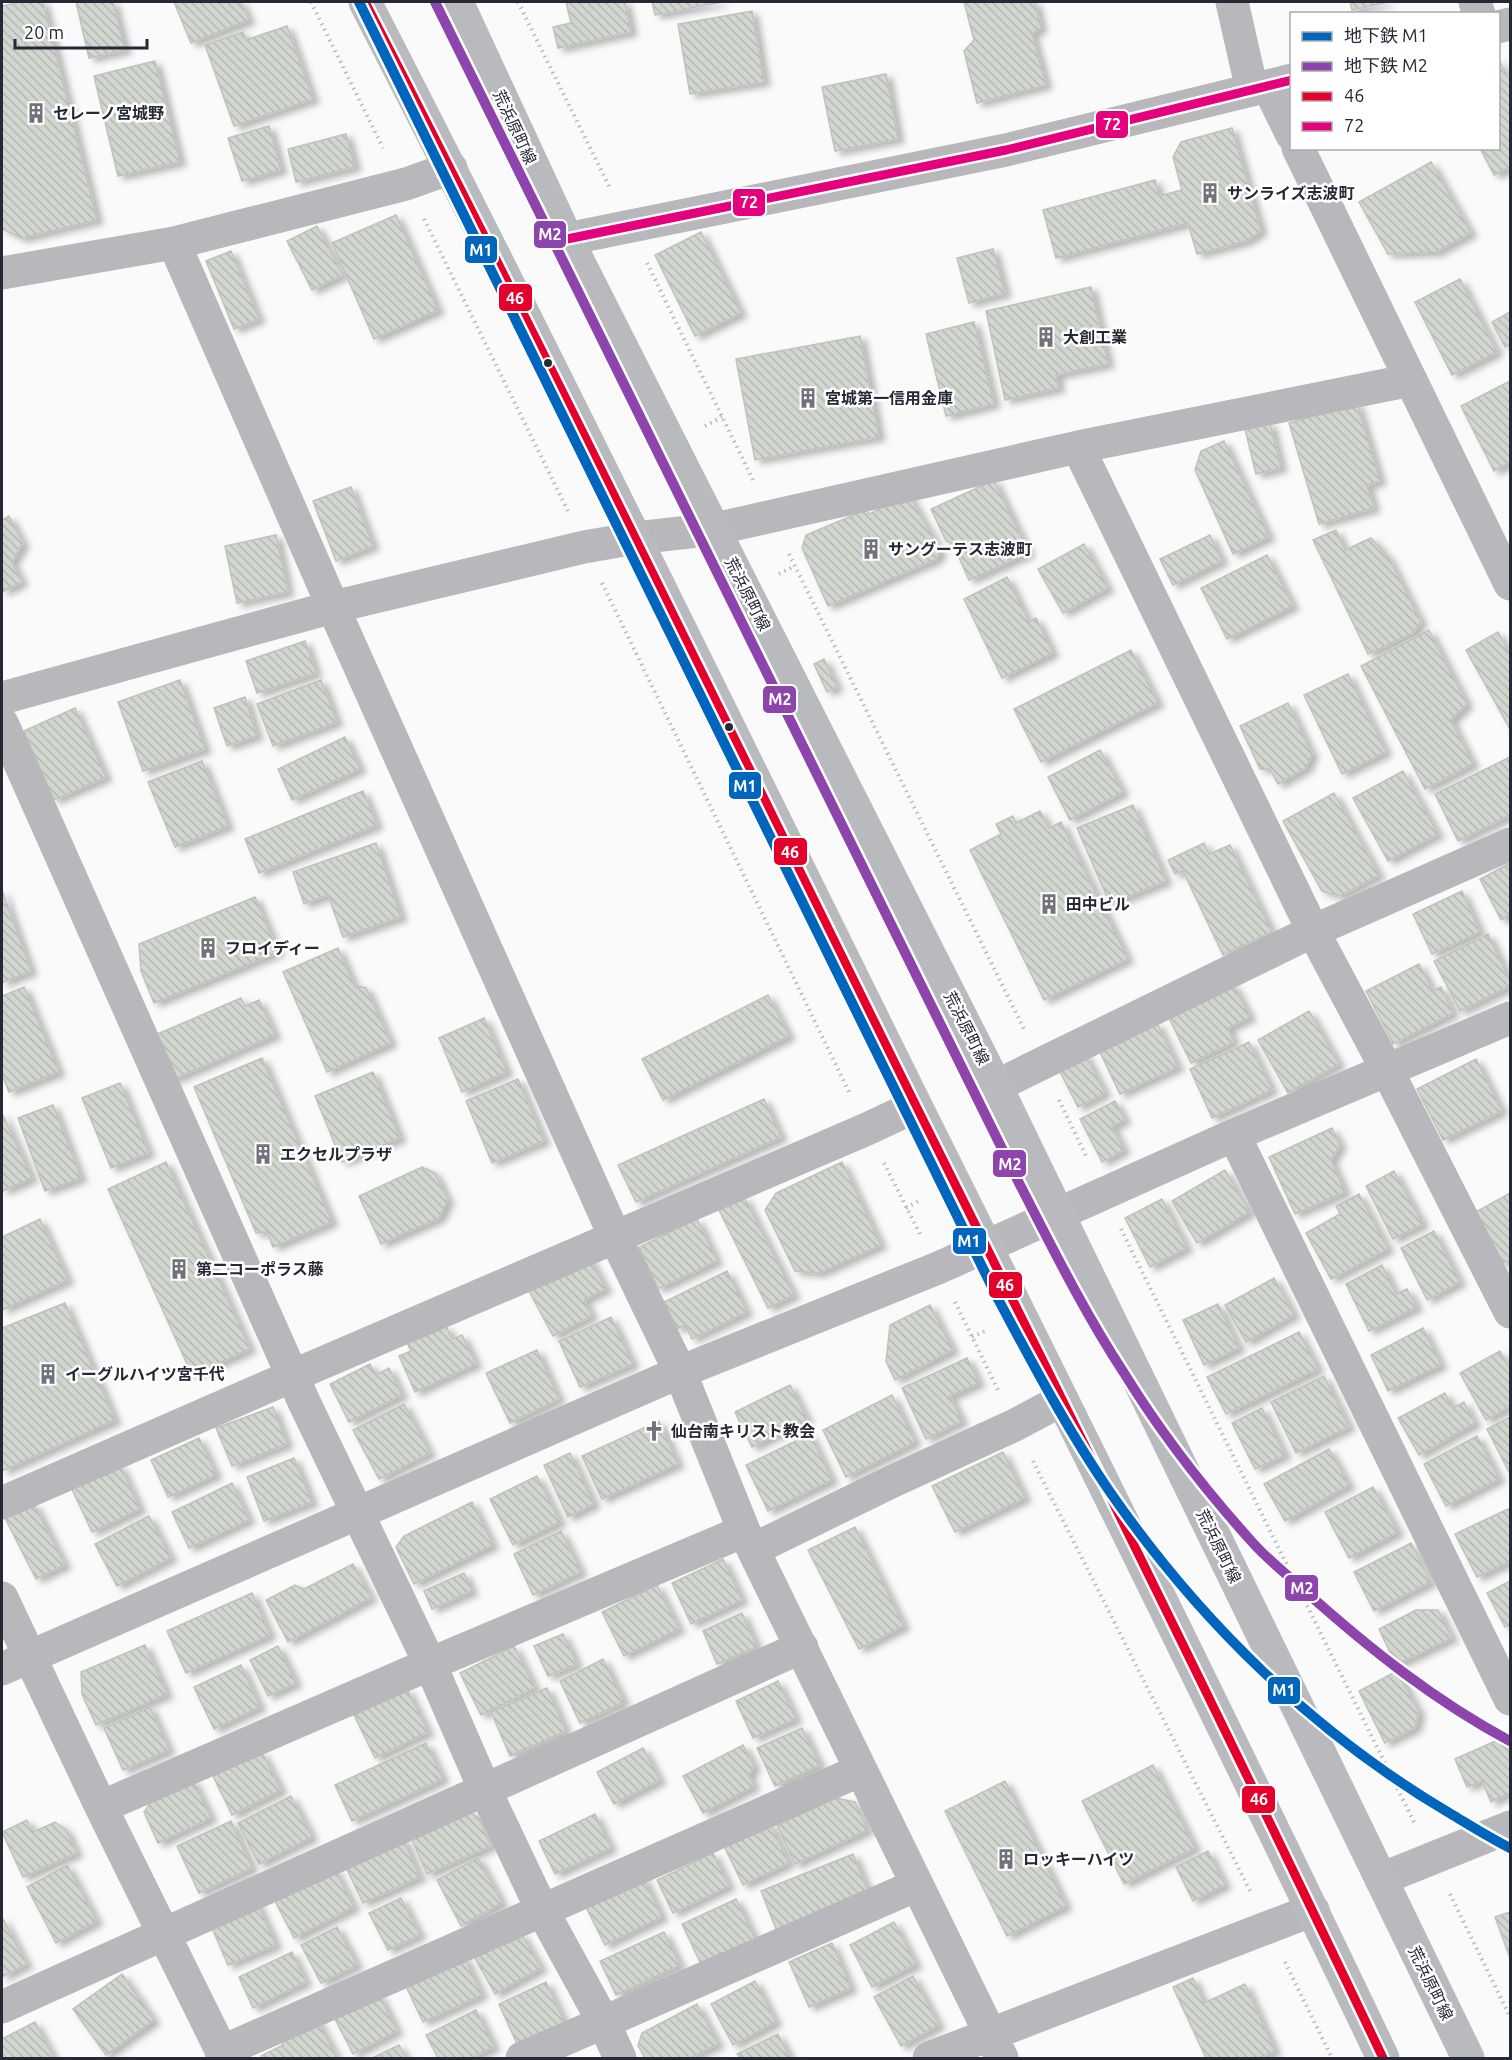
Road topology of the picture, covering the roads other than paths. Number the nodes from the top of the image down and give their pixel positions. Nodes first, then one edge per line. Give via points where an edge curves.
1 (365, 2) edge
2 (457, 2) edge
3 (1232, 2) edge
4 (1270, 86) edge
5 (1290, 131) edge
6 (1299, 150) edge
7 (451, 168) junction
8 (567, 239) junction
9 (174, 243) junction
10 (2, 273) edge
11 (1411, 380) junction
12 (1078, 447) junction
13 (715, 529) junction
14 (636, 537) junction
15 (1510, 584) edge
16 (333, 607) junction
17 (2, 698) edge
18 (2, 723) edge
19 (1510, 844) edge
20 (1313, 931) junction
21 (1510, 1018) edge
22 (1387, 1070) junction
23 (996, 1086) junction
24 (916, 1106) junction
25 (1234, 1135) junction
26 (1058, 1214) junction
27 (615, 1237) junction
28 (987, 1247) junction
29 (1510, 1312) edge
30 (680, 1372) junction
31 (292, 1376) junction
32 (1062, 1400) junction
33 (2, 1503) edge
34 (357, 1513) junction
35 (749, 1540) junction
36 (2, 1598) edge
37 (802, 1647) junction
38 (16, 1663) edge
39 (430, 1664) junction
40 (1510, 1699) edge
41 (861, 1770) junction
42 (485, 1790) junction
43 (101, 1807) junction
44 (1510, 1827) edge
45 (1380, 1880) junction
46 (917, 1885) junction
47 (542, 1910) junction
48 (1313, 1910) junction
49 (163, 1935) junction
50 (2, 2007) edge
51 (604, 2023) junction
52 (996, 2046) edge
53 (223, 2055) edge
54 (522, 2058) edge
55 (620, 2058) edge
56 (929, 2058) edge
57 (1383, 2058) edge
58 (1468, 2058) edge

1 - 7 main road
2 - 8 main road, 荒浜原町線
3 - 4 street
4 - 5 street
4 - 8 street via 1006,150
6 - 11 street
7 - 9 street via 406,184
7 - 14 main road
8 - 13 main road, 荒浜原町線
9 - 10 street
9 - 16 street
11 - 12 street
11 - 15 street
12 - 13 street
12 - 20 street
13 - 14 street
13 - 23 main road, 荒浜原町線
14 - 16 street
14 - 24 main road
16 - 17 street
16 - 27 street
18 - 31 street
19 - 20 street
20 - 22 street
20 - 23 street
21 - 22 street
22 - 25 street
22 - 29 street
23 - 26 main road, 荒浜原町線
24 - 27 street
24 - 28 main road
25 - 26 street
25 - 40 street
26 - 28 street
26 - 45 main road, 荒浜原町線
27 - 30 street
27 - 31 street
28 - 30 street
28 - 32 main road
30 - 34 street
30 - 35 street
31 - 33 street
31 - 34 street
32 - 35 street via 891,1482
32 - 48 main road
34 - 38 street
34 - 39 street
35 - 37 street
35 - 39 street
36 - 38 street
37 - 41 street
37 - 42 street
38 - 43 street
39 - 42 street
39 - 43 street
41 - 46 street
41 - 47 street
42 - 47 street
42 - 49 street
43 - 49 street
44 - 45 street
45 - 58 main road, 荒浜原町線
46 - 51 street
46 - 52 street
47 - 51 street
47 - 53 street
48 - 52 street
48 - 57 main road
49 - 50 street
49 - 53 street
51 - 54 street
51 - 55 street
52 - 56 street

